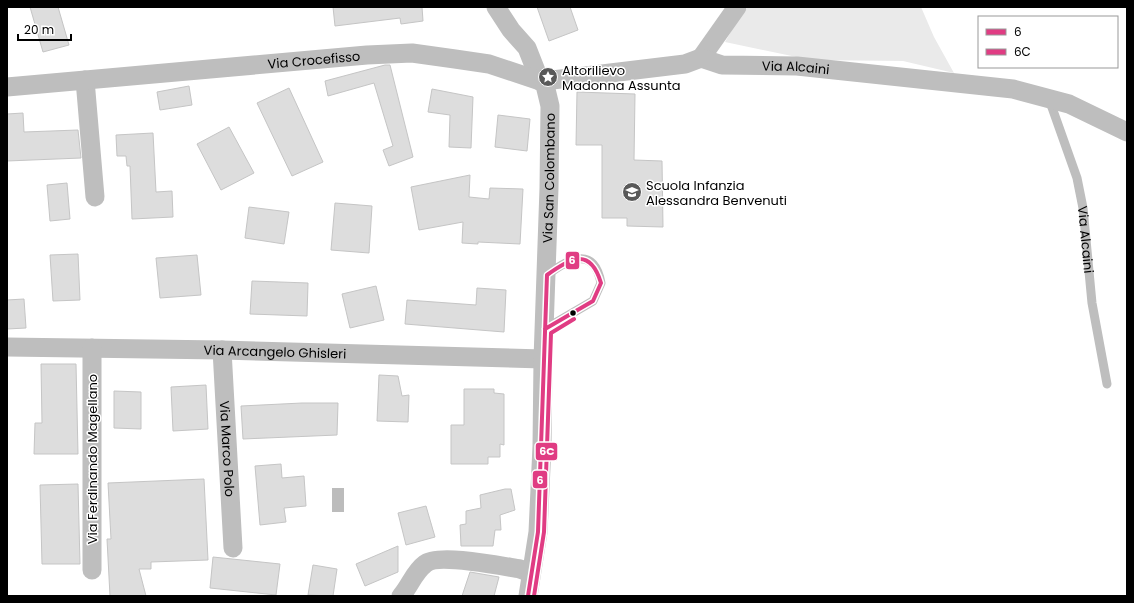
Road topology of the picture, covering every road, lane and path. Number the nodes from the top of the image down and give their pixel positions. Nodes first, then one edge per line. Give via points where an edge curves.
1 (496, 7) edge
2 (737, 7) edge
3 (701, 58) junction
4 (85, 80) junction
5 (542, 81) junction
6 (7, 87) edge
7 (1049, 99) junction
8 (1127, 132) edge
9 (95, 197) dead end
10 (547, 275) junction
11 (545, 329) junction
12 (7, 347) edge
13 (92, 348) junction
14 (222, 350) junction
15 (543, 359) junction
16 (1107, 384) dead end
17 (233, 548) dead end
18 (92, 570) dead end
19 (531, 573) junction
20 (401, 596) edge
21 (528, 596) edge

1 - 5 street via 527,48
2 - 3 street
3 - 5 street via 685,64
3 - 7 street, Via Alcaini via 722,65 797,66 954,81 1013,89
4 - 5 street, Via Crocefisso via 412,53 489,64
4 - 6 street, Via Crocefisso
4 - 9 street
5 - 10 street, Via San Colombano via 550,106
7 - 8 street, Via Alcaini via 1069,104
7 - 16 lane, Via Alcaini via 1077,178 1083,208 1092,303
10 - 11 street, Via San Colombano
10 - 11 lane via 562,263 582,258 596,266 601,283 592,301
11 - 15 street, Via San Colombano
12 - 13 street, Via Arcangelo Ghisleri
13 - 14 street, Via Arcangelo Ghisleri
13 - 18 street, Via Ferdinando Magellano
14 - 15 street, Via Arcangelo Ghisleri
14 - 17 street, Via Marco Polo
15 - 19 street, Via San Colombano via 542,446 538,516
19 - 20 street via 520,568 440,559 426,562
19 - 21 street, Via San Colombano

